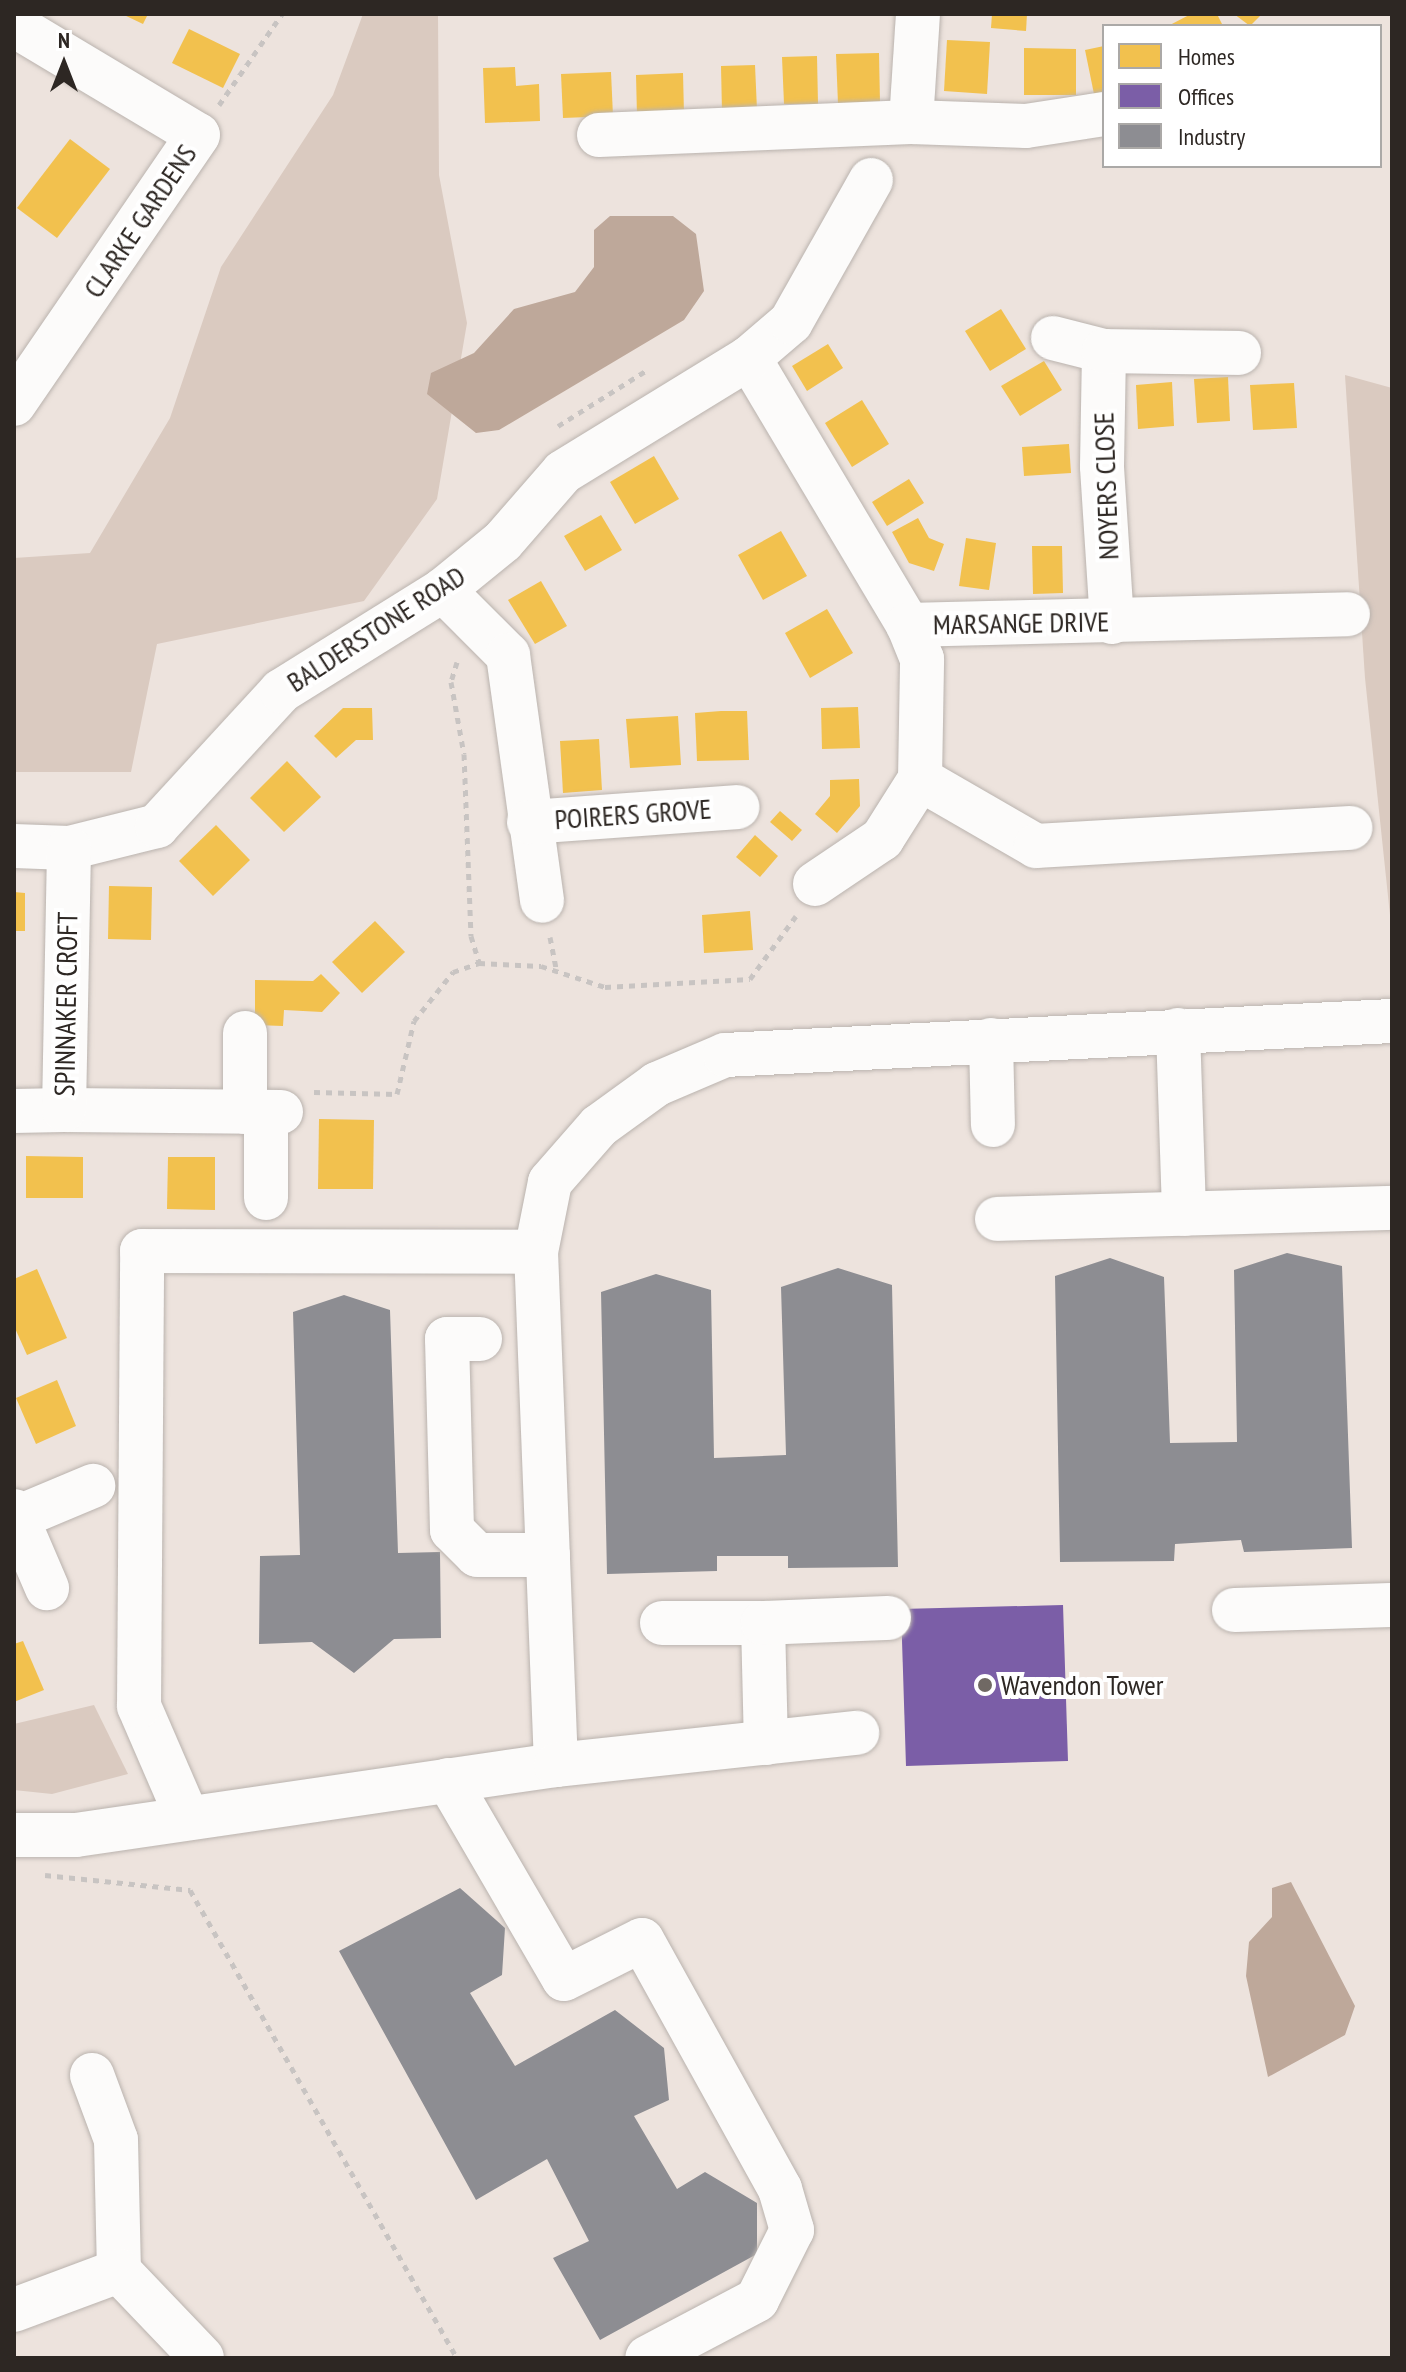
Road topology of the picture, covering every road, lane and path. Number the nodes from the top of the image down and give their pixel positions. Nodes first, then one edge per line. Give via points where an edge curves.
1 (282, 14) edge
2 (918, 14) edge
3 (14, 25) edge
4 (1102, 114) edge
5 (911, 122) junction
6 (198, 135) junction
7 (599, 135) dead end
8 (871, 180) dead end
9 (1053, 338) dead end
10 (1104, 351) junction
11 (1239, 353) dead end
12 (749, 358) junction
13 (14, 404) edge
14 (443, 590) junction
15 (1348, 614) dead end
16 (1112, 622) junction
17 (908, 625) junction
18 (482, 629) junction
19 (920, 779) junction
20 (737, 807) dead end
21 (529, 822) junction
22 (1350, 828) dead end
23 (14, 846) edge
24 (69, 848) junction
25 (815, 884) joint
26 (542, 901) dead end
27 (479, 963) junction
28 (1392, 1021) edge
29 (1178, 1030) junction
30 (245, 1033) dead end
31 (991, 1040) junction
32 (275, 1107) junction
33 (64, 1110) junction
34 (14, 1111) edge
35 (993, 1125) dead end
36 (266, 1198) dead end
37 (1392, 1208) edge
38 (1184, 1214) junction
39 (997, 1219) dead end
40 (536, 1252) junction
41 (480, 1339) dead end
42 (93, 1486) dead end
43 (15, 1516) edge
44 (548, 1555) junction
45 (47, 1588) dead end
46 (1392, 1605) edge
47 (1234, 1610) dead end
48 (889, 1618) dead end
49 (662, 1623) dead end
50 (763, 1623) junction
51 (857, 1733) dead end
52 (766, 1743) junction
53 (556, 1765) junction
54 (448, 1780) junction
55 (187, 1817) junction
56 (23, 1850) edge
57 (92, 2075) dead end
58 (119, 2271) junction
59 (14, 2310) edge
60 (202, 2358) edge
61 (457, 2358) edge
62 (647, 2358) edge

1 - 6 path
2 - 5 street
3 - 6 street, CLARKE GARDENS
4 - 5 street via 1026,126
5 - 7 street
6 - 13 street, CLARKE GARDENS
8 - 12 street, BALDERSTONE ROAD via 791,322
9 - 10 street
10 - 11 street
10 - 16 street, NOYERS CLOSE via 1102,466
12 - 14 street, BALDERSTONE ROAD via 563,472 503,541
12 - 17 street, MARSANGE DRIVE
14 - 18 street, POIRERS GROVE
14 - 24 street, BALDERSTONE ROAD via 281,691 157,826
15 - 16 street, MARSANGE DRIVE
16 - 17 street, MARSANGE DRIVE
17 - 19 street via 922,659
18 - 21 street, POIRERS GROVE via 508,655
18 - 27 path via 451,682 464,754 471,936
19 - 22 street via 1036,846
19 - 25 street via 882,839
20 - 21 street, POIRERS GROVE
21 - 26 street, POIRERS GROVE
23 - 24 street, BALDERSTONE ROAD
24 - 33 street, SPINNAKER CROFT
25 - 27 path via 750,979 605,987 541,966
27 - 32 path via 453,972 414,1021 397,1094
28 - 29 street
29 - 31 street
29 - 38 street
30 - 32 street
31 - 35 street
31 - 40 street via 725,1055 657,1084 599,1126 550,1182
32 - 33 street
32 - 36 street
33 - 34 street, SPINNAKER CROFT
37 - 38 street
38 - 39 street
40 - 44 street
40 - 55 street via 142,1251 139,1706
41 - 44 street via 447,1339 452,1530 477,1555
42 - 43 street
43 - 45 street
44 - 53 street
46 - 47 street
48 - 50 street
49 - 50 street
50 - 52 street
51 - 52 street
52 - 53 street
53 - 54 street
54 - 55 street
54 - 62 street via 564,1979 642,1940 780,2189 792,2230 757,2300
55 - 56 street via 76,1835
56 - 61 path via 52,1881 190,1890
57 - 58 street via 116,2140
58 - 59 street
58 - 60 street

